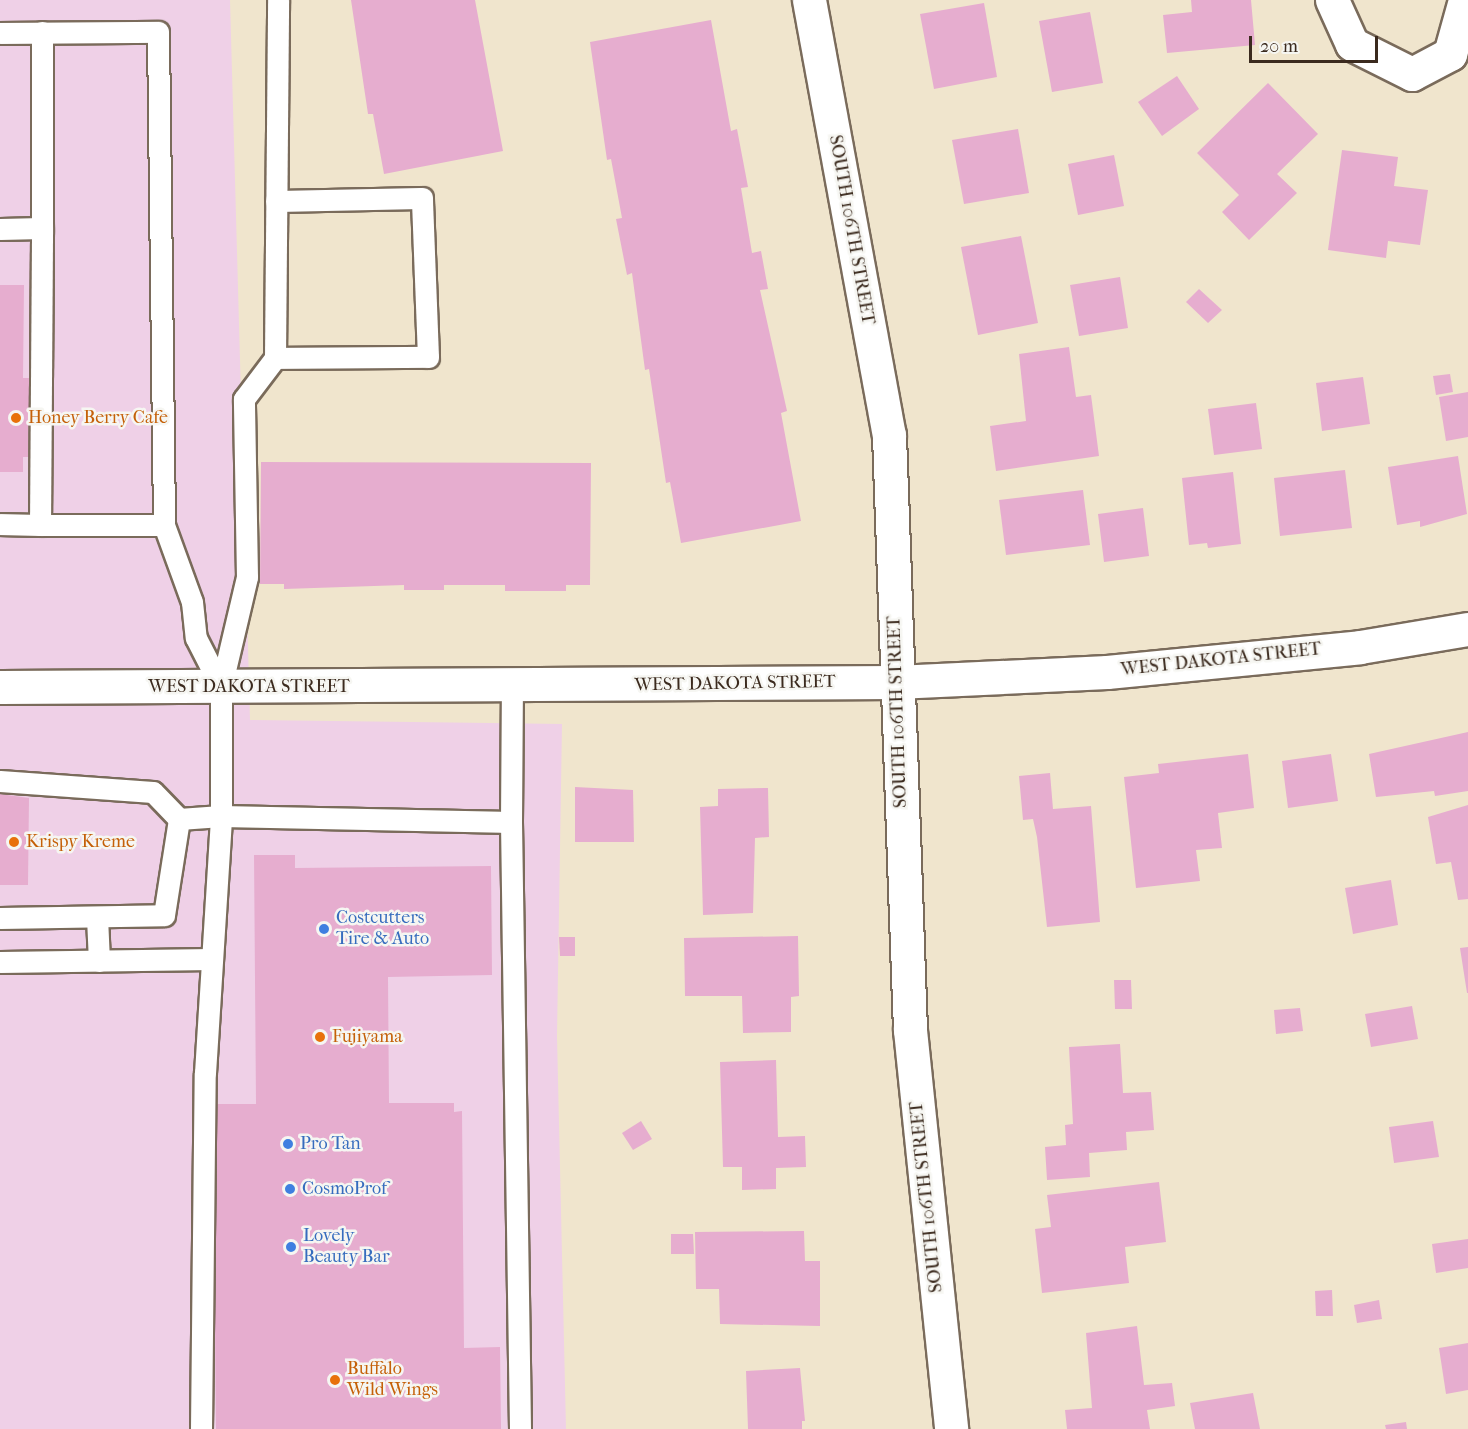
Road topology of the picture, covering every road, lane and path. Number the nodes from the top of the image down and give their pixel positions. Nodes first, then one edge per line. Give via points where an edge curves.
1 (278, 0) edge
2 (809, 0) edge
3 (1332, 0) edge
4 (1465, 0) edge
5 (42, 32) junction
6 (0, 33) edge
7 (276, 201) junction
8 (42, 228) junction
9 (0, 229) edge
10 (275, 358) junction
11 (0, 524) edge
12 (40, 525) junction
13 (164, 525) junction
14 (1468, 629) edge
15 (896, 682) junction
16 (0, 687) edge
17 (221, 687) junction
18 (512, 687) junction
19 (0, 781) edge
20 (221, 816) junction
21 (178, 819) junction
22 (511, 822) junction
23 (98, 917) junction
24 (0, 918) edge
25 (212, 959) junction
26 (99, 961) junction
27 (0, 962) edge
28 (201, 1429) edge
29 (520, 1429) edge
30 (951, 1429) edge

1 - 7 lane
2 - 15 street, SOUTH 106TH STREET via 889,435
3 - 4 street via 1352,44 1412,74 1450,54
5 - 6 lane
5 - 8 lane
5 - 13 lane via 158,32
7 - 10 lane
7 - 10 lane via 422,198 428,357
8 - 9 lane
8 - 12 lane
10 - 17 lane via 244,399 247,577
11 - 12 lane
12 - 13 lane
13 - 17 lane via 192,602 196,638
14 - 15 street, WEST DAKOTA STREET via 1360,647 1119,670
15 - 18 street, WEST DAKOTA STREET
15 - 30 street, SOUTH 106TH STREET via 910,1030
16 - 17 street, WEST DAKOTA STREET
17 - 18 street, WEST DAKOTA STREET
17 - 20 lane
18 - 22 lane
19 - 21 lane via 153,792
20 - 21 lane
20 - 22 lane
20 - 25 lane
21 - 23 lane via 164,915
22 - 29 lane
23 - 24 lane
23 - 26 lane
25 - 26 lane
25 - 28 lane via 205,1064
26 - 27 lane

